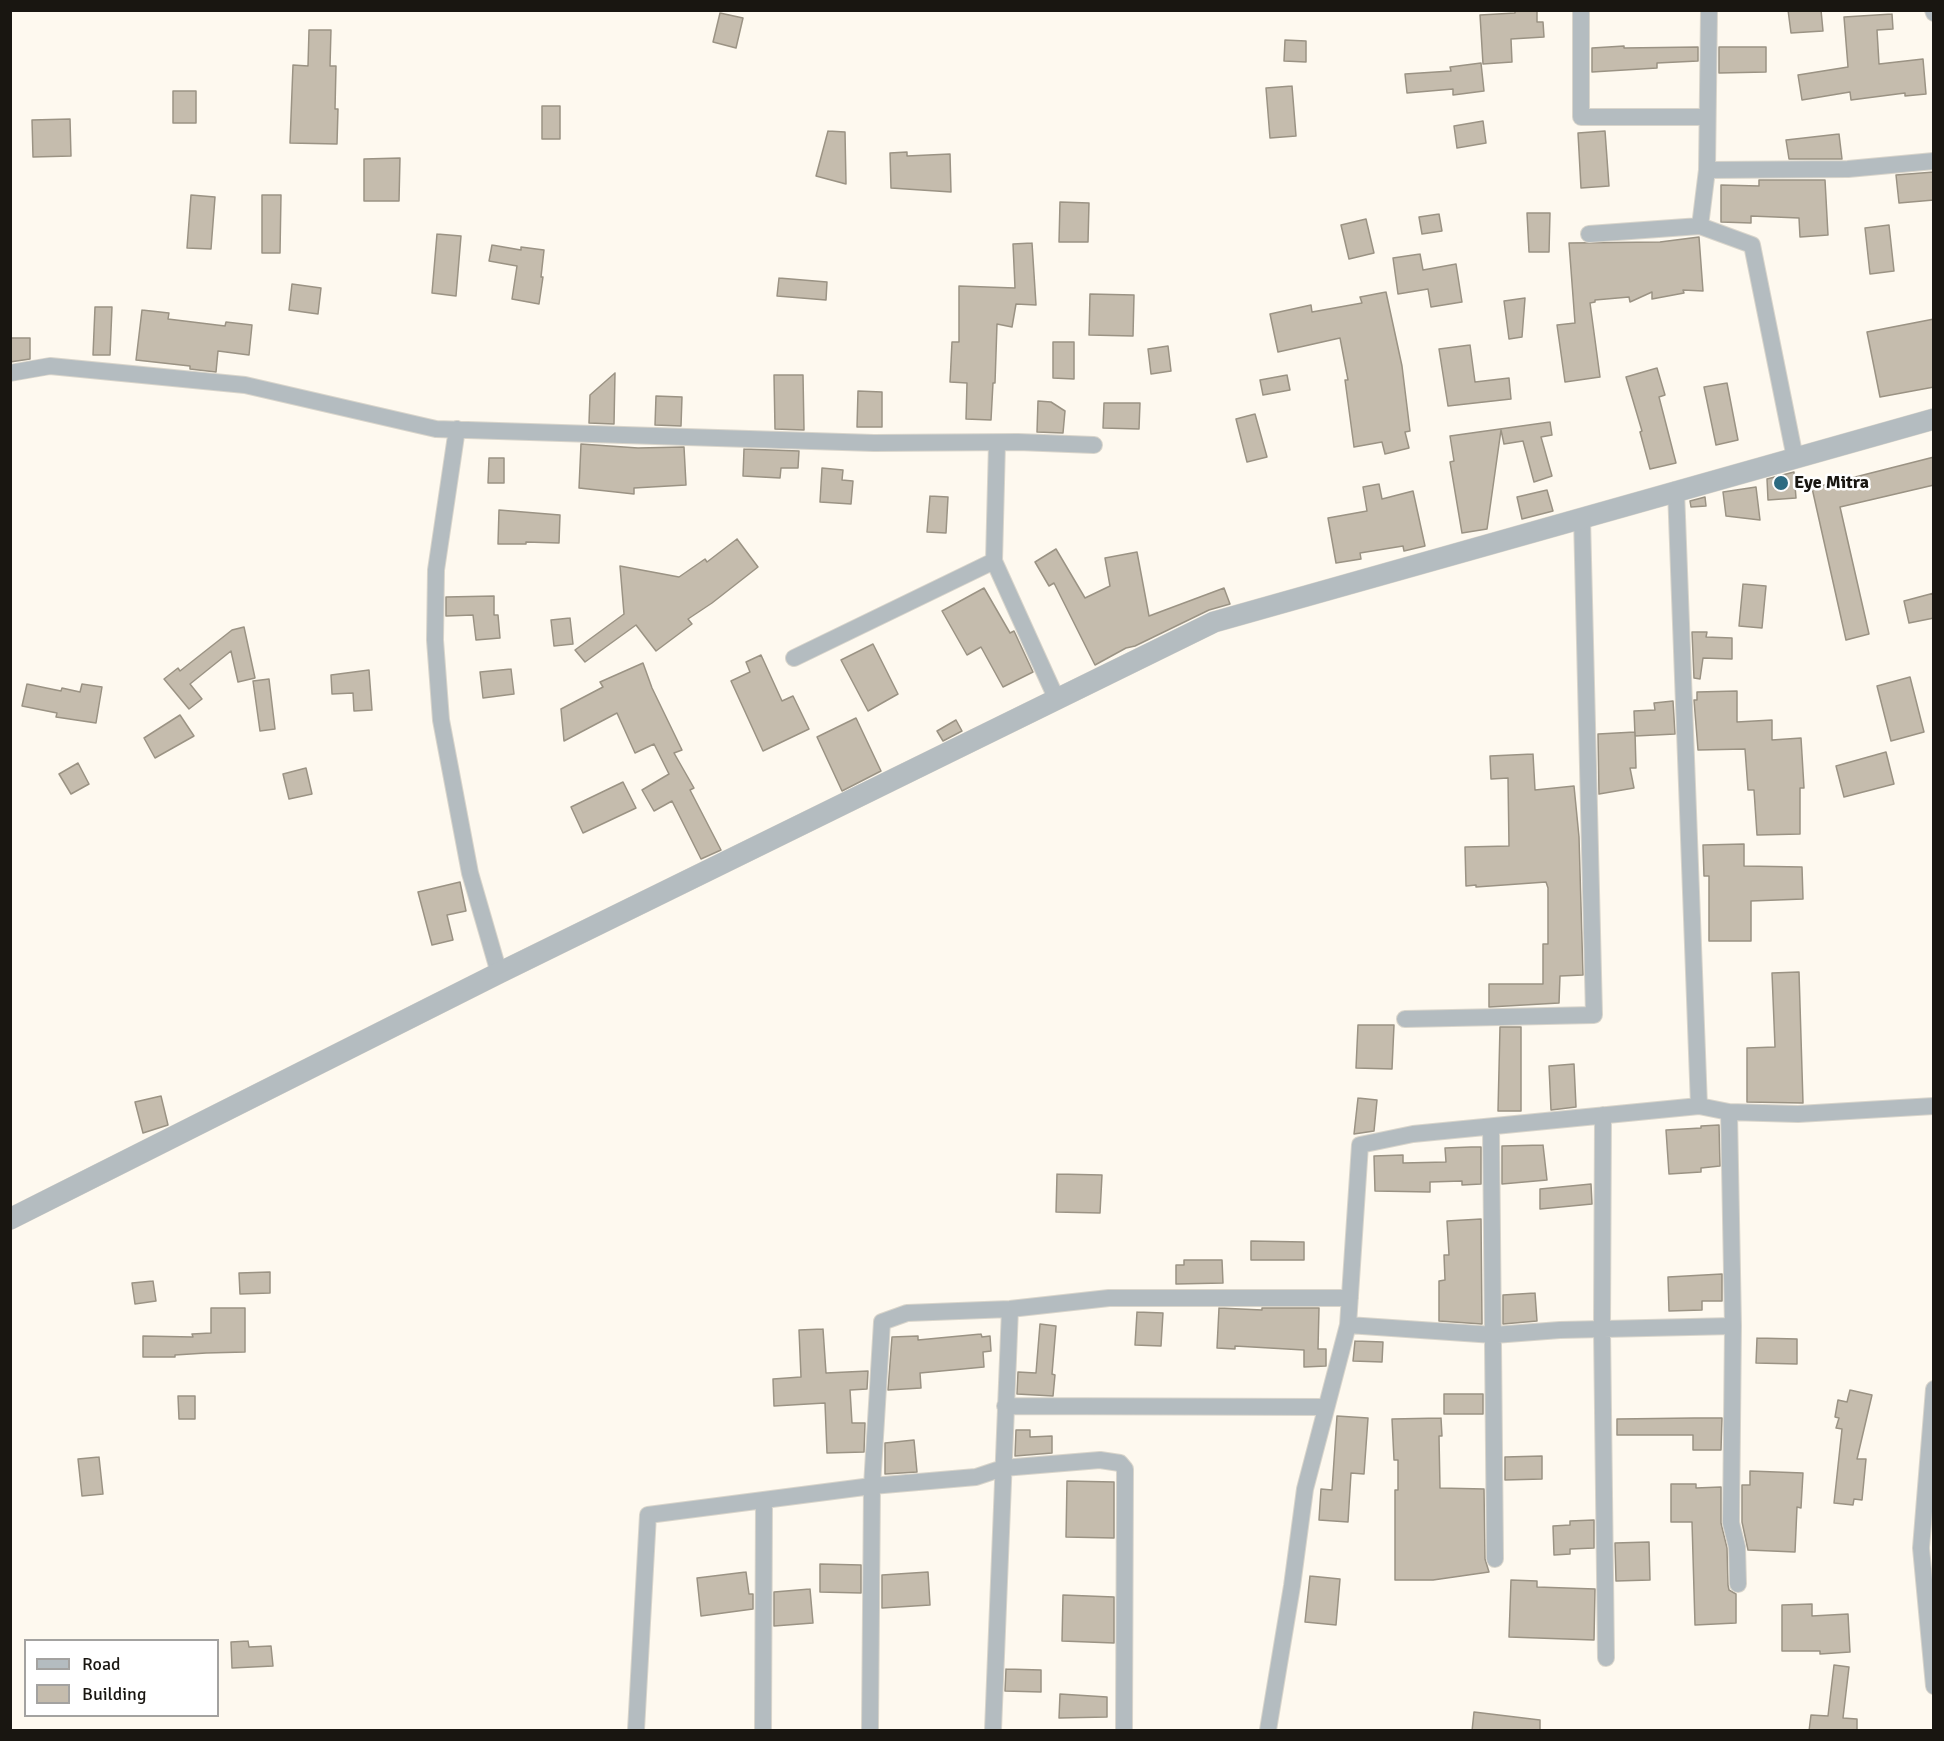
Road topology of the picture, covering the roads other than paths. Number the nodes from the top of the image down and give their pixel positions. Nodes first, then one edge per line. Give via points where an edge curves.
1 (1581, 10) edge
2 (1709, 10) edge
3 (1707, 117) junction
4 (1934, 161) edge
5 (1707, 170) junction
6 (1700, 226) junction
7 (1589, 234) dead end
8 (10, 373) edge
9 (1934, 419) edge
10 (457, 429) junction
11 (997, 442) junction
12 (1094, 445) dead end
13 (1795, 458) junction
14 (1676, 490) junction
15 (1582, 518) junction
16 (994, 561) junction
17 (794, 658) dead end
18 (1057, 700) junction
19 (499, 973) junction
20 (1406, 1019) dead end
21 (1699, 1106) junction
22 (1934, 1106) edge
23 (1729, 1112) junction
24 (1603, 1115) junction
25 (1491, 1126) junction
26 (10, 1219) edge
27 (1350, 1298) junction
28 (1010, 1309) junction
29 (1348, 1325) junction
30 (1733, 1326) junction
31 (1602, 1329) junction
32 (1494, 1335) junction
33 (1934, 1389) edge
34 (1005, 1406) junction
35 (1326, 1407) junction
36 (1003, 1468) junction
37 (872, 1486) junction
38 (764, 1502) junction
39 (1495, 1559) dead end
40 (1737, 1584) dead end
41 (1606, 1658) dead end
42 (1934, 1686) edge
43 (636, 1731) edge
44 (763, 1731) edge
45 (870, 1731) edge
46 (993, 1731) edge
47 (1124, 1731) edge
48 (1268, 1731) edge

1 - 3 street via 1581,117
2 - 3 street
3 - 5 street
4 - 5 street via 1848,169
5 - 6 street
6 - 7 street
6 - 13 street via 1752,245
8 - 10 street via 50,366 244,386 436,429
9 - 13 street
10 - 11 street via 874,443
10 - 19 street via 436,570 435,640 441,720 470,873
11 - 12 street
11 - 16 street
13 - 14 street
14 - 15 street
14 - 21 street
15 - 18 street via 1214,622
15 - 20 street via 1594,1015
16 - 17 street
16 - 18 street
18 - 19 street
19 - 26 street
21 - 23 street
21 - 24 street
22 - 23 street via 1798,1114
23 - 30 street
24 - 25 street
24 - 31 street
25 - 27 street via 1413,1134 1360,1145
25 - 32 street
27 - 28 street via 1109,1298
27 - 29 street
28 - 34 street
28 - 37 street via 907,1313 882,1322
29 - 32 street
29 - 35 street
30 - 31 street
30 - 40 street via 1731,1523 1737,1547
31 - 32 street
31 - 41 street
32 - 39 street
33 - 42 street via 1921,1548
34 - 35 street
34 - 36 street
35 - 48 street via 1305,1489
36 - 37 street via 976,1477
36 - 46 street
36 - 47 street via 1100,1460 1120,1463 1125,1469
37 - 38 street
37 - 45 street
38 - 43 street via 648,1515
38 - 44 street

